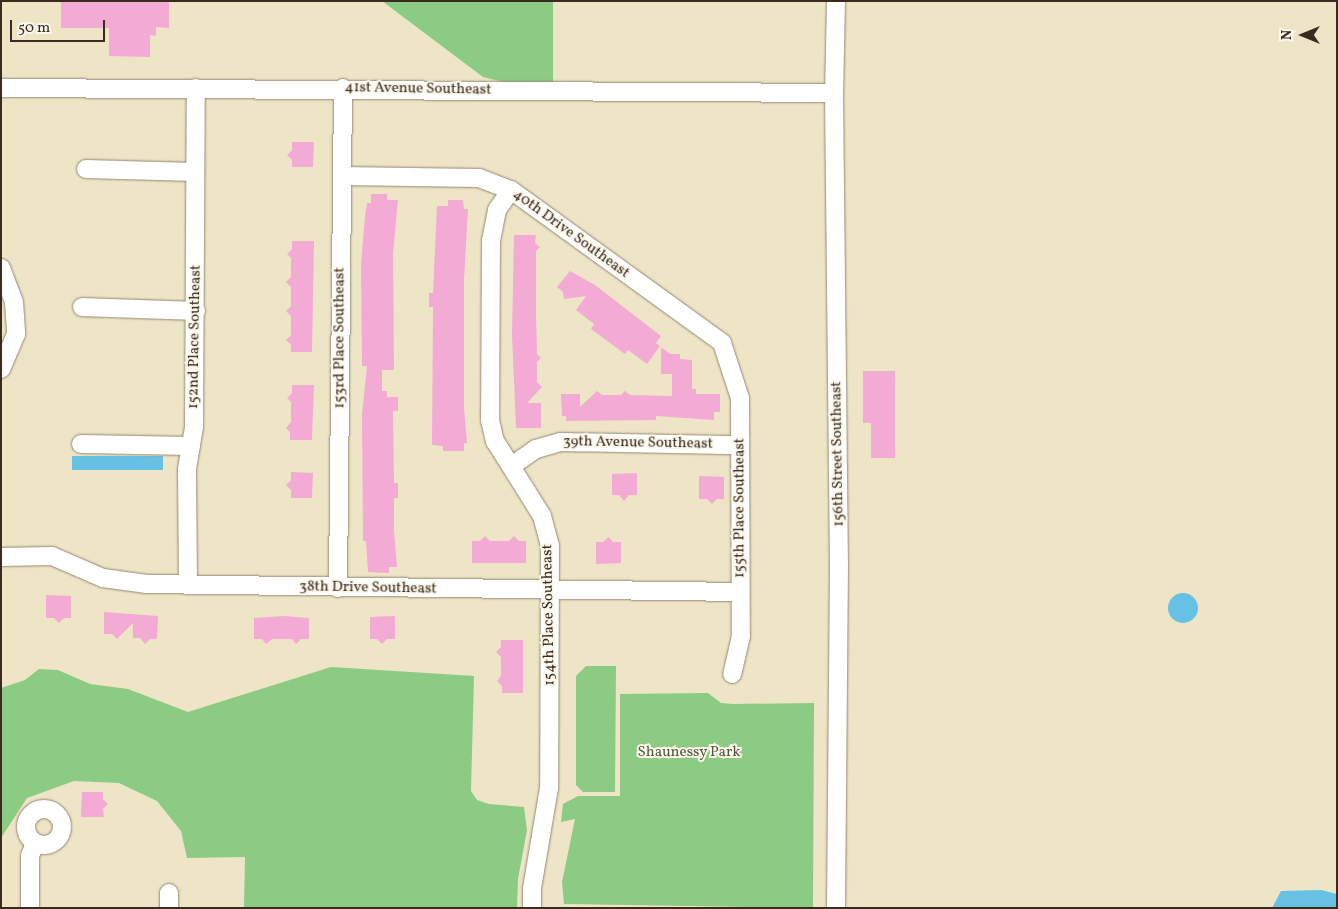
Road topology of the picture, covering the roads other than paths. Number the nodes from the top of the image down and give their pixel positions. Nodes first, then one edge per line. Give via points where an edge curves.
1 (836, 1) edge
2 (1, 88) edge
3 (196, 88) junction
4 (342, 88) junction
5 (834, 93) junction
6 (86, 169) dead end
7 (196, 172) junction
8 (342, 176) junction
9 (511, 190) junction
10 (1, 268) edge
11 (82, 307) dead end
12 (196, 311) junction
13 (722, 343) joint
14 (1, 369) edge
15 (80, 444) dead end
16 (740, 445) junction
17 (192, 446) junction
18 (513, 465) junction
19 (1, 556) edge
20 (188, 585) junction
21 (338, 588) junction
22 (551, 590) junction
23 (740, 592) junction
24 (732, 674) dead end
25 (35, 843) dead end
26 (30, 908) edge
27 (532, 908) edge
28 (836, 908) edge

1 - 5 street, 156th Street Southeast
2 - 3 street, 41st Avenue Southeast
3 - 4 street, 41st Avenue Southeast
3 - 7 street, 152nd Place Southeast
4 - 5 street, 41st Avenue Southeast
4 - 8 street, 153rd Place Southeast
5 - 28 street, 156th Street Southeast via 839,564
6 - 7 street
7 - 12 street, 152nd Place Southeast
8 - 9 street, 40th Drive Southeast via 479,178
8 - 21 street, 153rd Place Southeast
9 - 13 street, 40th Drive Southeast
9 - 18 street, 154th Place Southeast via 498,210 491,240 489,376 490,420 495,440
10 - 14 street via 14,302 16,334
11 - 12 street
12 - 17 street, 152nd Place Southeast
13 - 16 street, 155th Place Southeast via 740,398
15 - 17 street
16 - 18 street, 39th Avenue Southeast via 560,442 536,449
16 - 23 street, 155th Place Southeast
17 - 20 street, 152nd Place Southeast via 187,469
18 - 22 street, 154th Place Southeast via 542,516 550,545
19 - 20 street, 38th Drive Southeast via 52,556 103,578
20 - 21 street, 38th Drive Southeast
21 - 22 street, 38th Drive Southeast
22 - 23 street, 38th Drive Southeast
22 - 27 street, 154th Place Southeast via 549,788 532,889
23 - 24 street, 155th Place Southeast via 741,636
25 - 26 street via 30,856

